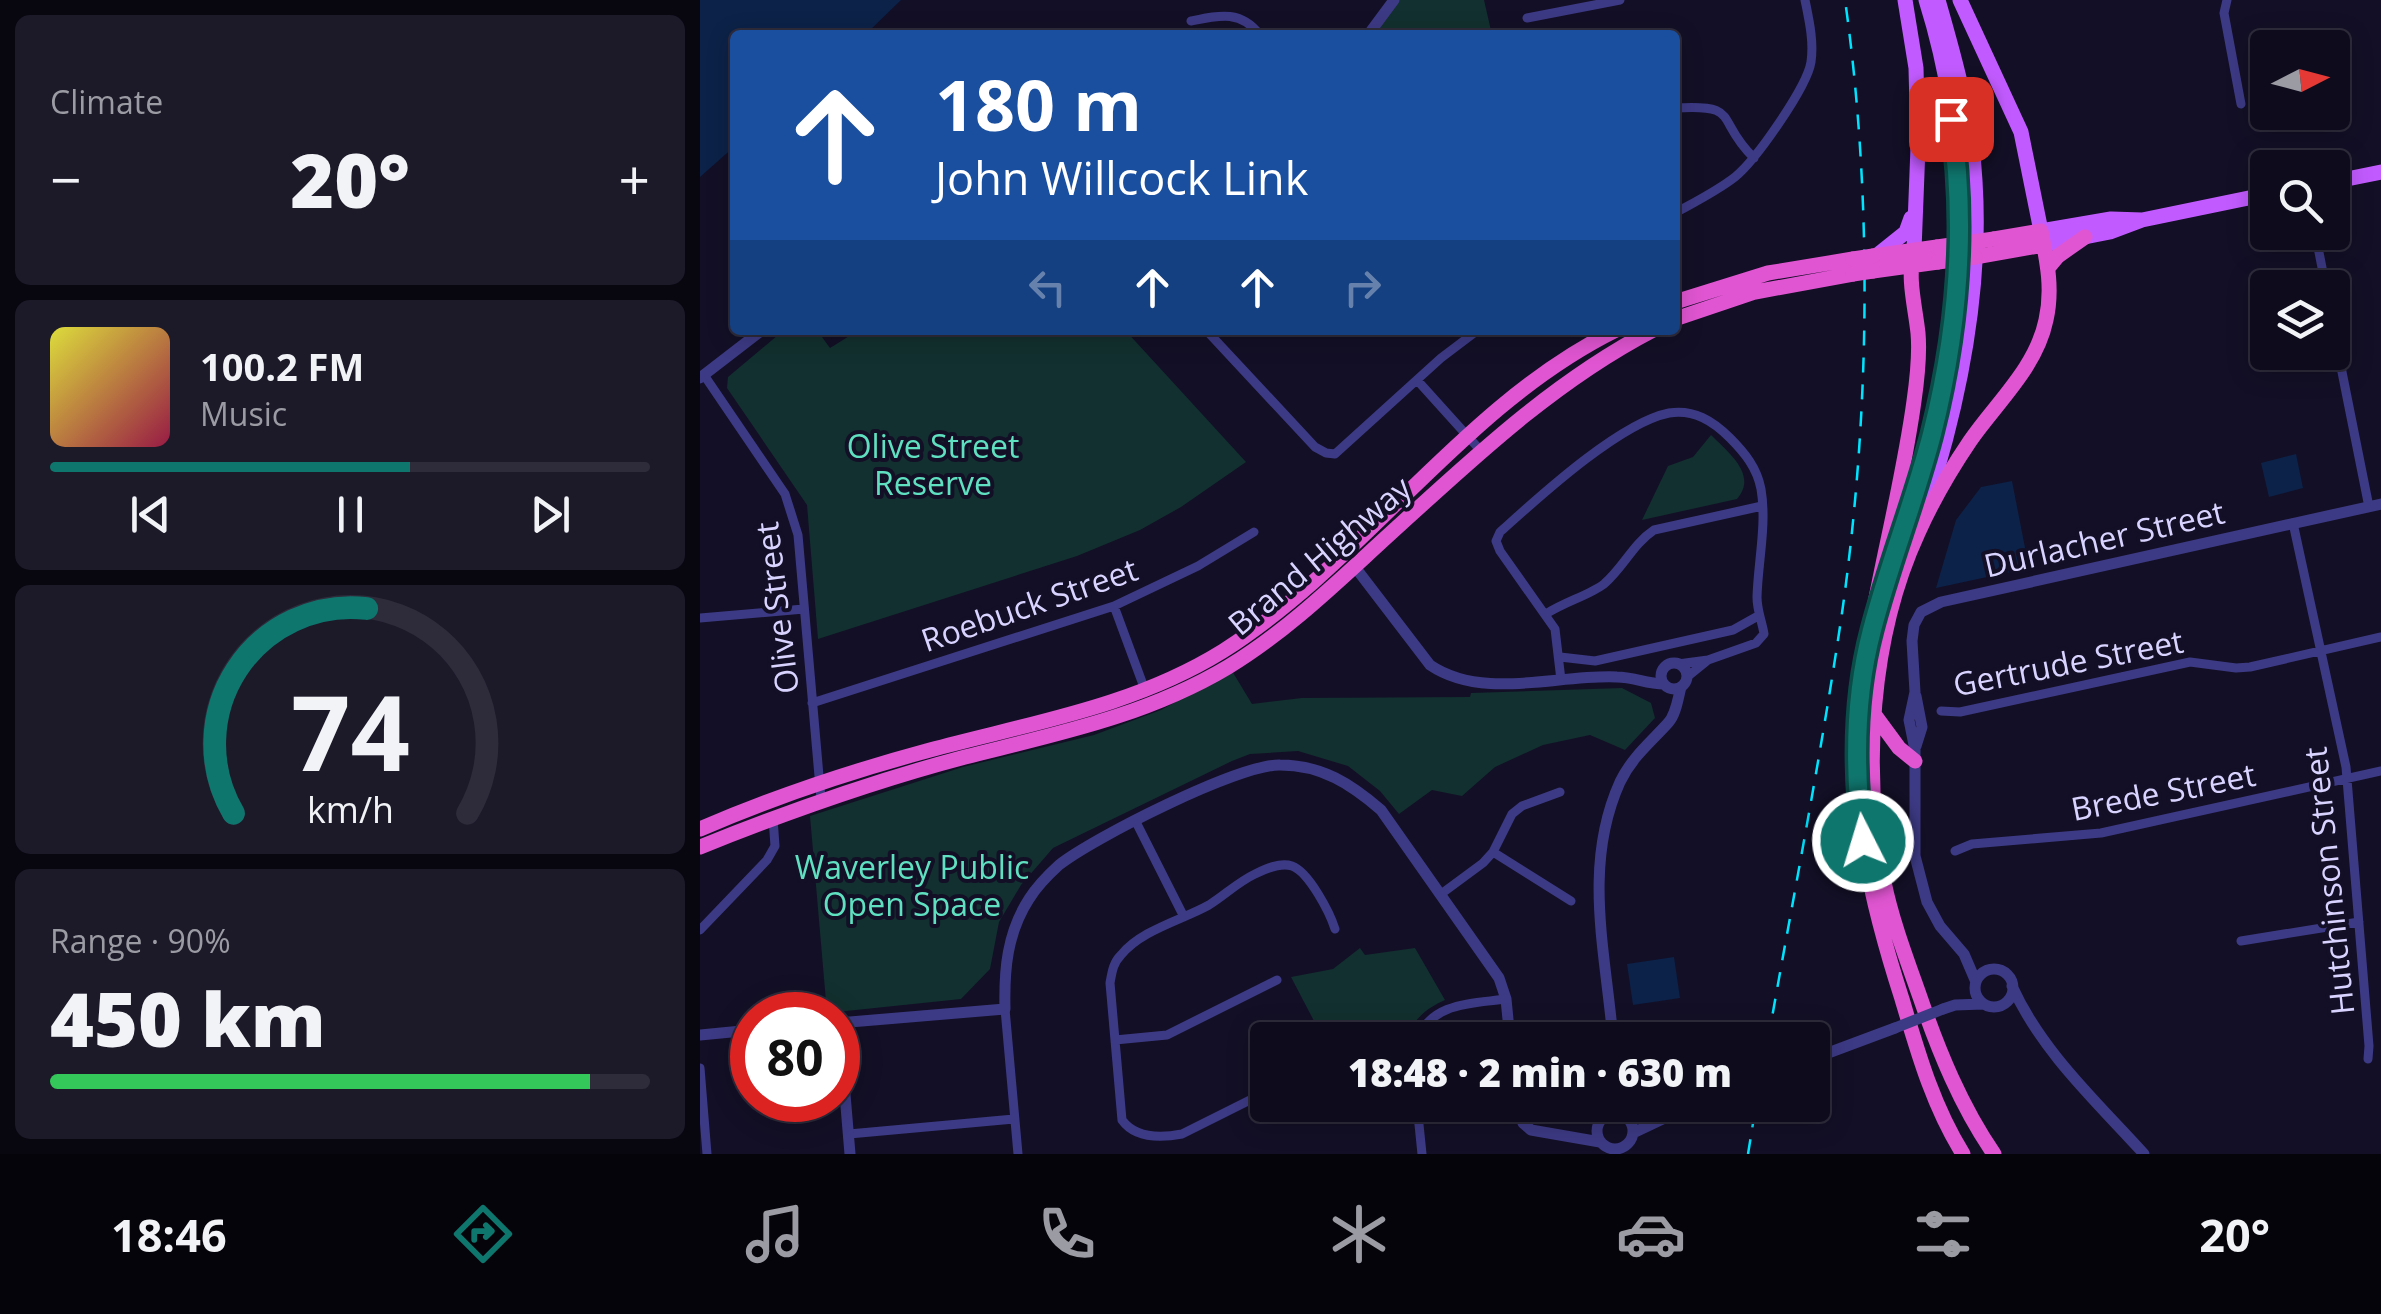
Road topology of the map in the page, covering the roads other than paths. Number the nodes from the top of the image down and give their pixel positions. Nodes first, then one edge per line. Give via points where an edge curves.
1 (1394, 0) edge
2 (1620, 0) edge
3 (1805, 0) edge
4 (1905, 0) edge
5 (1926, 0) edge
6 (1938, 0) edge
7 (1960, 0) edge
8 (2227, 0) edge
9 (1526, 18) dead end
10 (1191, 21) dead end
11 (1256, 30) edge
12 (1372, 30) edge
13 (2241, 104) dead end
14 (1680, 108) edge
15 (1754, 158) junction
16 (2381, 172) edge
17 (2350, 178) edge
18 (2036, 196) junction
19 (2250, 198) edge
20 (1680, 210) edge
21 (1914, 210) junction
22 (2142, 220) junction
23 (2062, 227) junction
24 (2085, 237) junction
25 (2042, 238) junction
26 (1912, 258) junction
27 (1876, 263) junction
28 (1853, 266) junction
29 (2048, 268) junction
30 (1680, 300) edge
31 (1914, 310) junction
32 (1680, 317) edge
33 (756, 335) edge
34 (1211, 335) edge
35 (1472, 335) edge
36 (1607, 335) edge
37 (1644, 335) edge
38 (2343, 370) edge
39 (702, 377) edge
40 (1417, 380) junction
41 (1469, 435) junction
42 (1481, 450) junction
43 (2375, 505) edge
44 (1762, 506) junction
45 (2293, 524) junction
46 (1254, 532) dead end
47 (1918, 534) junction
48 (1349, 560) junction
49 (1114, 606) junction
50 (804, 609) junction
51 (1546, 614) junction
52 (1758, 616) junction
53 (700, 618) edge
54 (1870, 634) junction
55 (2381, 637) edge
56 (2320, 650) junction
57 (1560, 657) junction
58 (1708, 660) junction
59 (1678, 664) joint
60 (1560, 680) junction
61 (1672, 681) junction
62 (1145, 690) junction
63 (812, 703) junction
64 (1940, 710) dead end
65 (1874, 714) junction
66 (1915, 756) junction
67 (2381, 771) edge
68 (2348, 778) junction
69 (820, 792) junction
70 (1560, 792) dead end
71 (773, 818) junction
72 (1136, 822) junction
73 (700, 829) edge
74 (700, 847) edge
75 (1954, 851) dead end
76 (1493, 852) junction
77 (1441, 894) junction
78 (1571, 901) dead end
79 (1184, 918) junction
80 (2360, 922) junction
81 (1336, 929) dead end
82 (700, 930) edge
83 (2241, 940) dead end
84 (1964, 954) junction
85 (2000, 970) junction
86 (1277, 980) dead end
87 (1975, 984) junction
88 (2012, 986) junction
89 (1506, 999) junction
90 (1984, 1004) junction
91 (1949, 1007) junction
92 (1005, 1008) junction
93 (860, 1021) edge
94 (1426, 1022) edge
95 (1508, 1022) edge
96 (1611, 1022) edge
97 (730, 1032) edge
98 (700, 1034) edge
99 (1115, 1040) junction
100 (1830, 1052) edge
101 (2368, 1058) dead end
102 (700, 1068) edge
103 (1250, 1100) edge
104 (1939, 1111) junction
105 (1014, 1120) junction
106 (848, 1122) edge
107 (1419, 1122) edge
108 (1523, 1122) edge
109 (1588, 1122) edge
110 (1600, 1122) edge
111 (1628, 1122) edge
112 (1653, 1122) edge
113 (1633, 1133) junction
114 (849, 1134) junction
115 (1565, 1134) junction
116 (1602, 1147) edge
117 (1619, 1151) edge
118 (707, 1154) edge
119 (850, 1154) edge
120 (1018, 1154) edge
121 (1422, 1154) edge
122 (1953, 1154) edge
123 (1963, 1154) edge
124 (1994, 1154) edge
125 (2144, 1154) edge

1 - 12 street
2 - 9 street
3 - 15 street via 1811,64
4 - 21 main road via 1916,68
5 - 54 main road via 1957,157 1958,277 1932,434
6 - 47 main road via 1968,123 1974,276 1965,361
7 - 18 main road via 2021,132
8 - 13 street
10 - 11 street via 1238,17
14 - 15 street via 1719,109
15 - 20 street
16 - 17 main road
18 - 23 main road
18 - 25 main road
19 - 22 main road
21 - 26 main road
21 - 27 main road via 1906,232
22 - 23 main road
22 - 24 main road
23 - 25 main road
24 - 25 main road
24 - 29 highway
25 - 26 highway, bridge
25 - 29 highway
26 - 27 highway
26 - 31 highway
27 - 28 highway, bridge
27 - 31 highway via 1898,278
28 - 30 highway via 1768,273
28 - 32 highway
29 - 47 highway via 2051,287 2038,346 1970,442
31 - 54 highway via 1914,400
33 - 39 street
34 - 40 street via 1326,453 1343,448
35 - 40 street
36 - 41 highway, Brand Highway
37 - 42 highway, Brand Highway via 1583,371
38 - 43 street
39 - 50 street, Olive Street via 785,494 798,535
40 - 41 street
41 - 42 street
41 - 48 highway, Brand Highway
42 - 48 highway, Brand Highway
43 - 45 street, Durlacher Street
44 - 51 street via 1654,530 1603,585
44 - 51 street via 1747,455 1719,427 1688,413 1649,421 1558,481 1500,532 1500,551
44 - 52 street
45 - 56 street, Hutchinson Street
45 - 66 street, Durlacher Street via 1941,602 1921,612 1912,641 1922,719
46 - 49 street, Roebuck Street
47 - 65 highway via 1887,627
48 - 60 street via 1430,664 1446,675 1490,682
48 - 62 highway, Brand Highway via 1221,652
48 - 69 highway, Brand Highway via 1264,642 1150,706 1074,731
49 - 62 street
49 - 63 street, Roebuck Street
50 - 53 street
50 - 63 street, Olive Street
51 - 57 street
52 - 57 street via 1733,630 1595,661
52 - 58 street via 1764,634 1756,644
54 - 104 highway via 1857,761 1866,868
55 - 56 street, Gertrude Street
56 - 64 street, Gertrude Street via 2236,668 2190,662 1960,712
56 - 68 street, Hutchinson Street
57 - 60 street
58 - 59 street
58 - 61 street
59 - 61 street via 1669,664
60 - 61 street
61 - 96 street via 1667,714 1620,783 1601,847 1598,912
62 - 69 highway, Brand Highway via 929,750
63 - 69 street, Olive Street
65 - 66 highway via 1899,748
65 - 124 highway via 1872,766 1884,884 1936,1043
66 - 84 street, Durlacher Street via 1916,871 1934,916
67 - 68 street, Brede Street
68 - 75 street, Brede Street via 2102,832
68 - 80 street, Hutchinson Street
69 - 71 highway, Brand Highway
69 - 73 highway, Brand Highway
70 - 76 street via 1512,814
71 - 74 highway, Brand Highway
71 - 82 street via 775,846 767,860
72 - 77 street via 1235,773 1275,764 1318,770 1381,810
72 - 79 street
72 - 92 street via 1062,862 1029,898 1009,945
76 - 77 street
76 - 78 street
77 - 89 street via 1489,960
79 - 81 street via 1280,864 1301,871
79 - 99 street via 1122,952 1113,966
80 - 83 street
80 - 101 street, Hutchinson Street
84 - 85 street, Durlacher Street
84 - 87 street, Durlacher Street
85 - 87 street via 1984,972
85 - 88 street
86 - 99 street via 1167,1036
87 - 90 street
87 - 91 street
88 - 90 street via 2004,1004
88 - 125 street via 2043,1042
89 - 94 street via 1452,1006
89 - 95 street
90 - 91 street
91 - 100 street, bridge
92 - 93 street
92 - 105 street
97 - 98 street
99 - 103 street via 1128,1129 1182,1134
102 - 118 street
104 - 122 highway
104 - 123 highway
105 - 114 street
105 - 120 street
106 - 114 street
107 - 121 street
108 - 115 street via 1530,1130
109 - 115 street
110 - 116 street via 1596,1132
111 - 113 street
112 - 113 street
113 - 117 street
114 - 119 street
115 - 116 street
116 - 117 street

